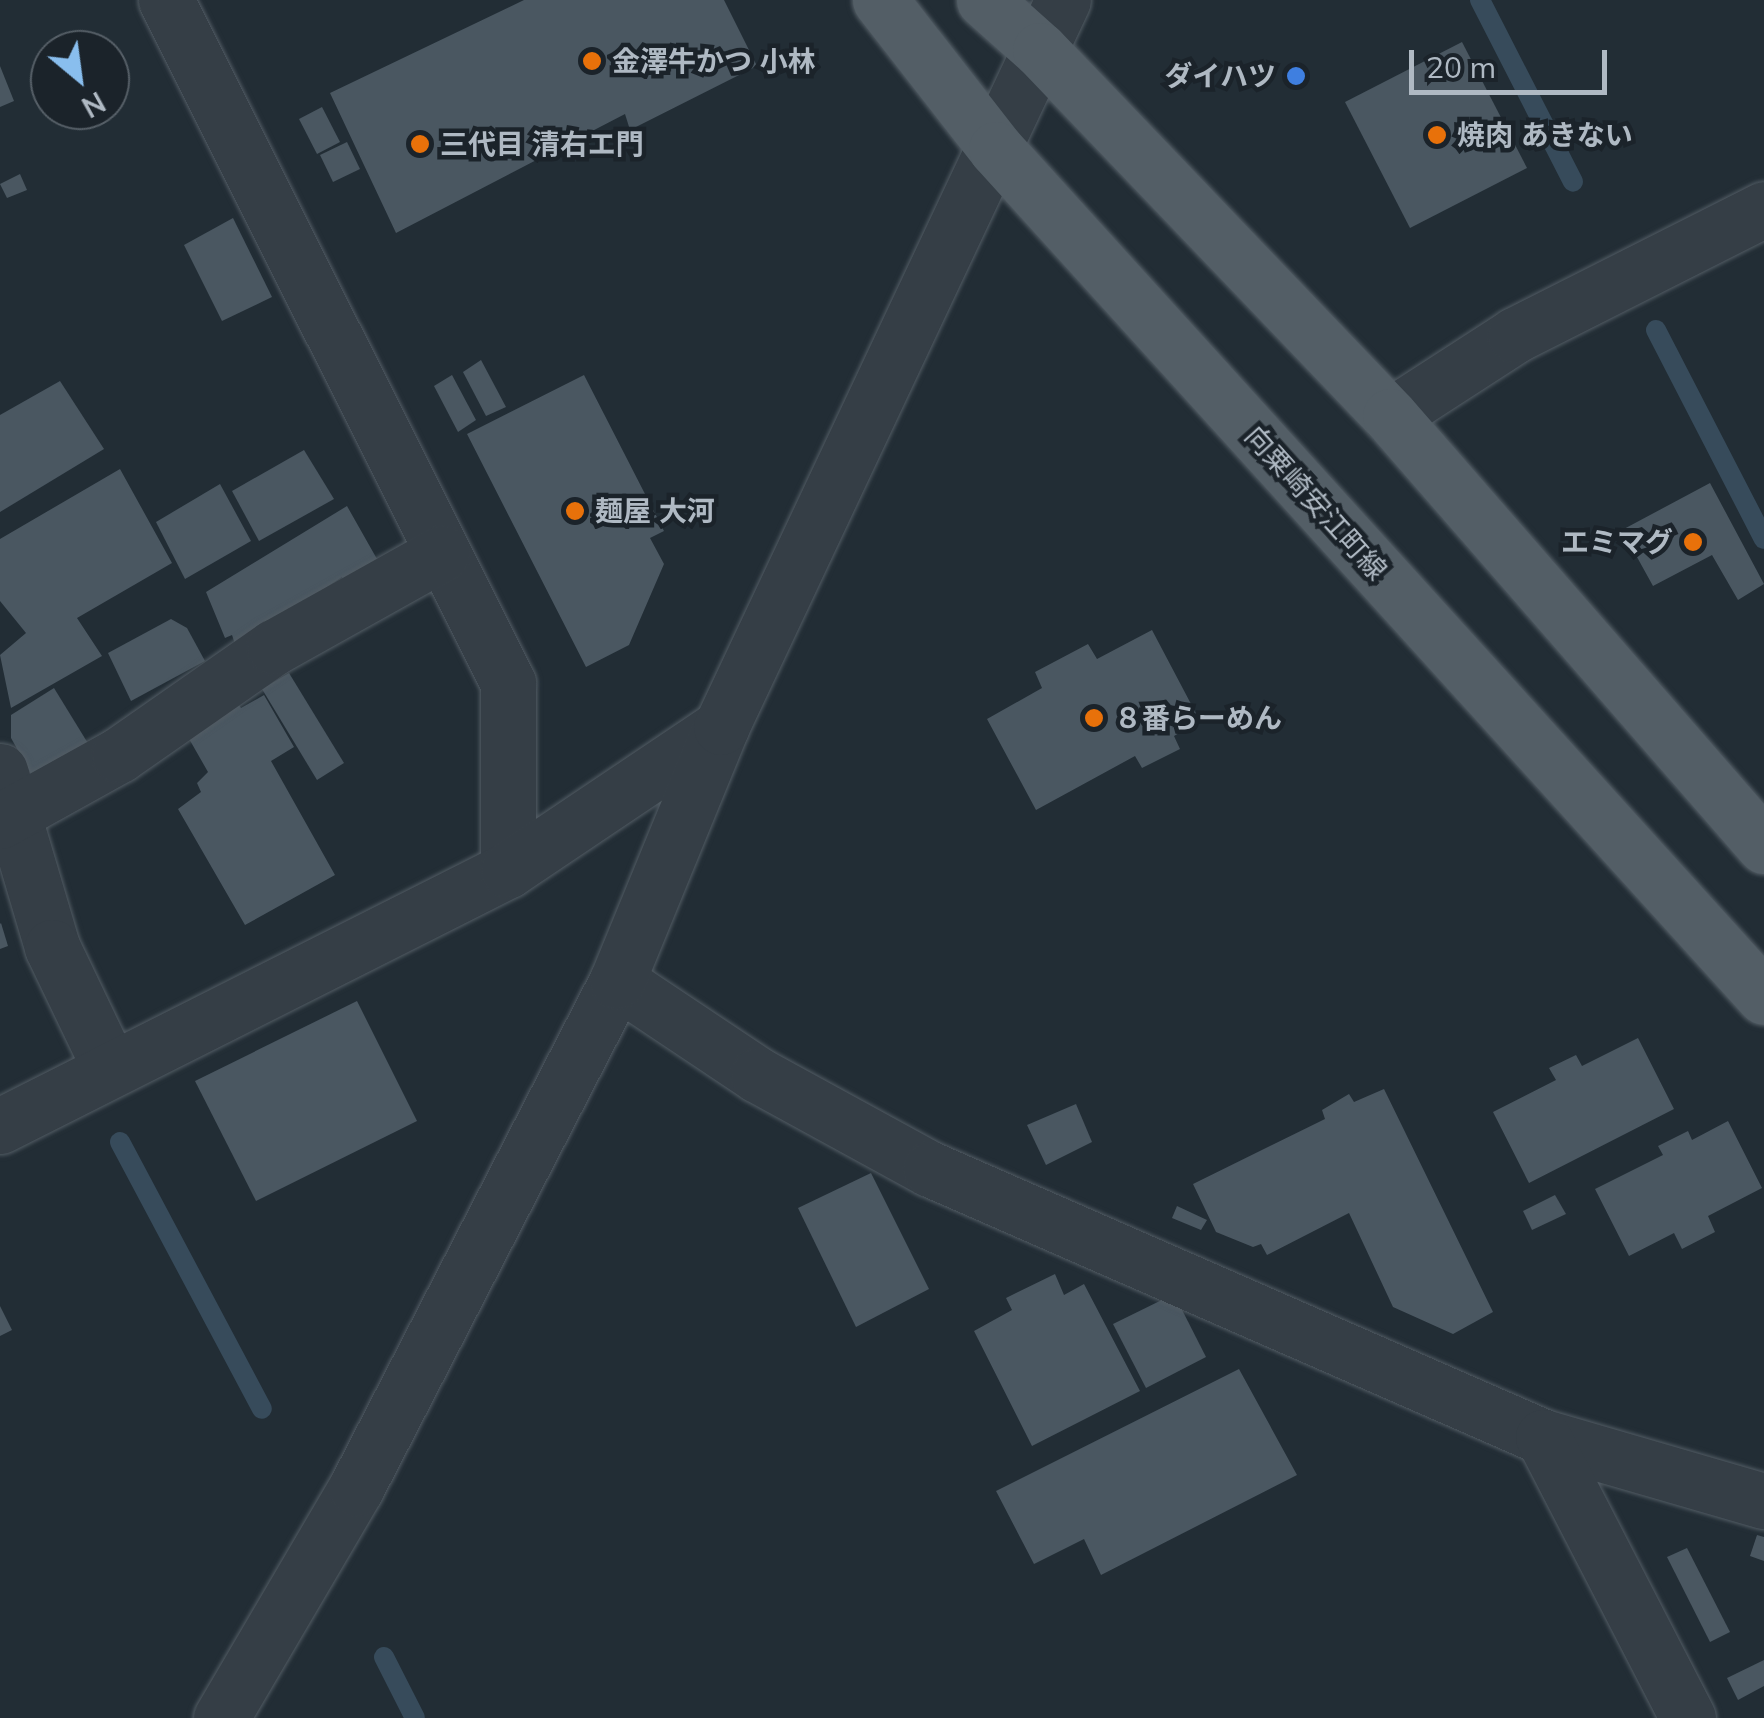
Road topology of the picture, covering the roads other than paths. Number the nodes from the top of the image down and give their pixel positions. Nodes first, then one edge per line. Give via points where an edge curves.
1 (166, 0) edge
2 (880, 0) edge
3 (984, 0) edge
4 (1063, 0) edge
5 (1040, 50) junction
6 (996, 149) junction
7 (1764, 210) edge
8 (1390, 416) junction
9 (442, 552) junction
10 (722, 726) junction
11 (3, 803) edge
12 (1764, 846) edge
13 (508, 870) junction
14 (618, 981) junction
15 (1764, 997) edge
16 (110, 1068) junction
17 (0, 1126) edge
18 (1543, 1437) junction
19 (1764, 1500) edge
20 (221, 1718) edge
21 (1688, 1718) edge

1 - 9 street
2 - 6 main road, 向粟崎安江町線
3 - 5 main road
4 - 5 street
5 - 6 street
5 - 8 main road
6 - 10 street
6 - 15 main road, 向粟崎安江町線
7 - 8 street via 1515,336
8 - 12 main road
9 - 11 street via 274,647 119,756
9 - 13 street via 508,683
10 - 13 street
10 - 14 street
11 - 16 street via 52,947
13 - 16 street
14 - 18 street via 758,1075 930,1168
14 - 20 street via 356,1488
16 - 17 street
18 - 19 street
18 - 21 street

